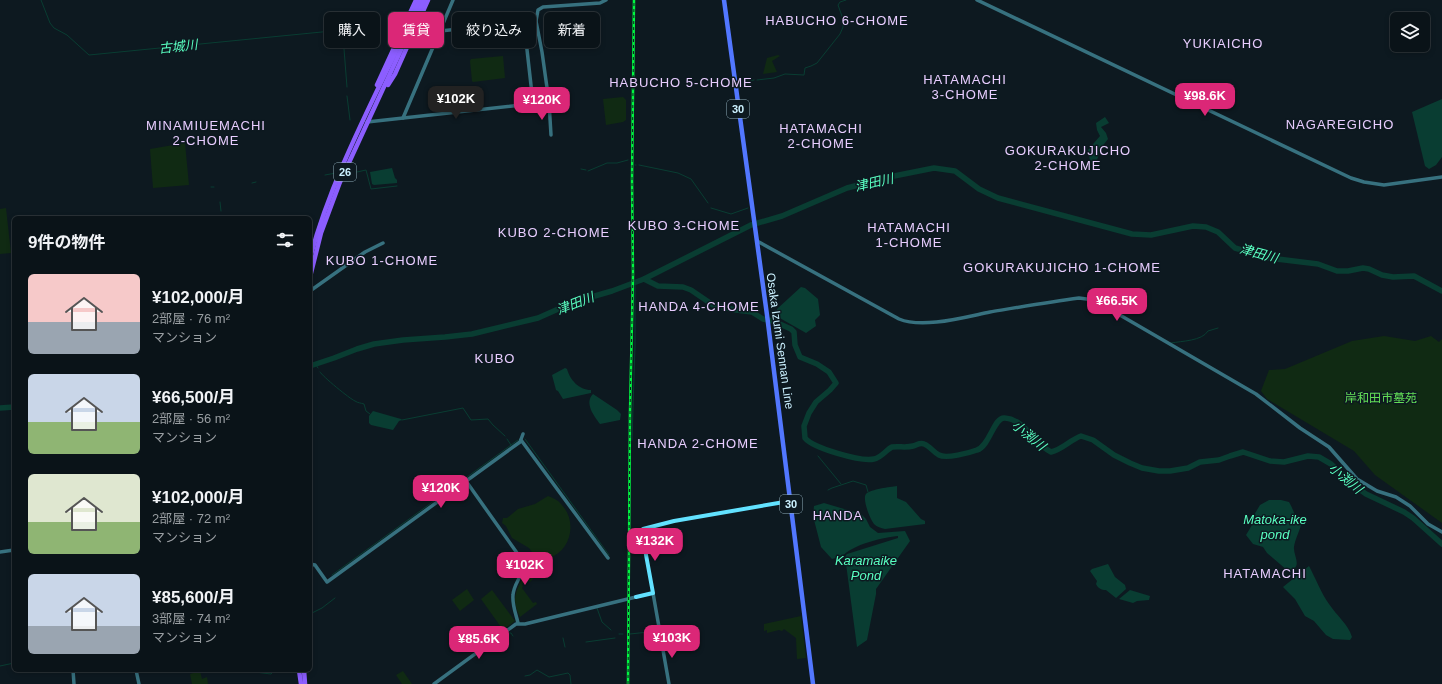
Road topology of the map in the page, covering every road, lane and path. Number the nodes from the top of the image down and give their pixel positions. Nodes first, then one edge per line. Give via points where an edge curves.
1 (416, 0) edge
2 (420, 0) edge
3 (424, 0) edge
4 (428, 0) edge
5 (453, 0) edge
6 (606, 0) edge
7 (724, 0) edge
8 (977, 0) edge
9 (444, 21) edge
10 (536, 21) joint
11 (433, 48) edge
12 (527, 48) edge
13 (389, 71) junction
14 (381, 95) junction
15 (373, 100) junction
16 (549, 102) junction
17 (533, 103) junction
18 (403, 118) junction
19 (369, 121) junction
20 (363, 122) junction
21 (551, 135) dead end
22 (1442, 177) edge
23 (757, 241) junction
24 (383, 243) dead end
25 (312, 251) edge
26 (312, 269) edge
27 (312, 290) edge
28 (523, 434) dead end
29 (521, 440) junction
30 (466, 481) junction
31 (790, 501) junction
32 (1442, 532) edge
33 (12, 550) edge
34 (0, 552) edge
35 (608, 558) dead end
36 (312, 564) edge
37 (653, 593) junction
38 (636, 597) joint
39 (518, 623) junction
40 (73, 672) edge
41 (136, 672) edge
42 (299, 672) edge
43 (304, 672) edge
44 (74, 684) edge
45 (139, 684) edge
46 (301, 684) edge
47 (305, 684) edge
48 (434, 684) edge
49 (669, 684) edge
50 (813, 684) edge

1 - 15 highway, 26
2 - 13 highway, 26
3 - 13 highway, 26
4 - 14 highway, 26 via 395,74
5 - 9 street
6 - 10 street via 600,3 543,7 538,10
7 - 23 main road, Osaka Izumi Sennan Line / 30
8 - 22 street via 1351,178 1384,185
10 - 16 street
11 - 18 street
12 - 17 street
13 - 14 highway, 26
13 - 15 highway, 26
14 - 19 highway, 26
15 - 20 highway, 26
16 - 17 street
16 - 21 street
17 - 18 street
18 - 19 street
19 - 20 street
19 - 26 highway, 26 via 326,218
20 - 25 highway, 26 via 328,200
23 - 31 main road, Osaka Izumi Sennan Line / 30
23 - 32 street via 899,319 910,322 927,323 1079,298 1094,300 1256,394 1329,447 1357,479 1377,491 1396,497 1410,506 1428,524
24 - 27 street via 365,252
28 - 29 street
29 - 30 street
29 - 35 street
30 - 36 street via 327,582
30 - 39 street via 522,560 523,571 513,597
31 - 37 main road via 643,529
31 - 50 main road, Osaka Izumi Sennan Line / 30
33 - 34 street
37 - 38 main road
37 - 49 street
38 - 39 street via 525,624
39 - 48 street
40 - 44 street
41 - 45 street
42 - 46 highway
43 - 47 highway

